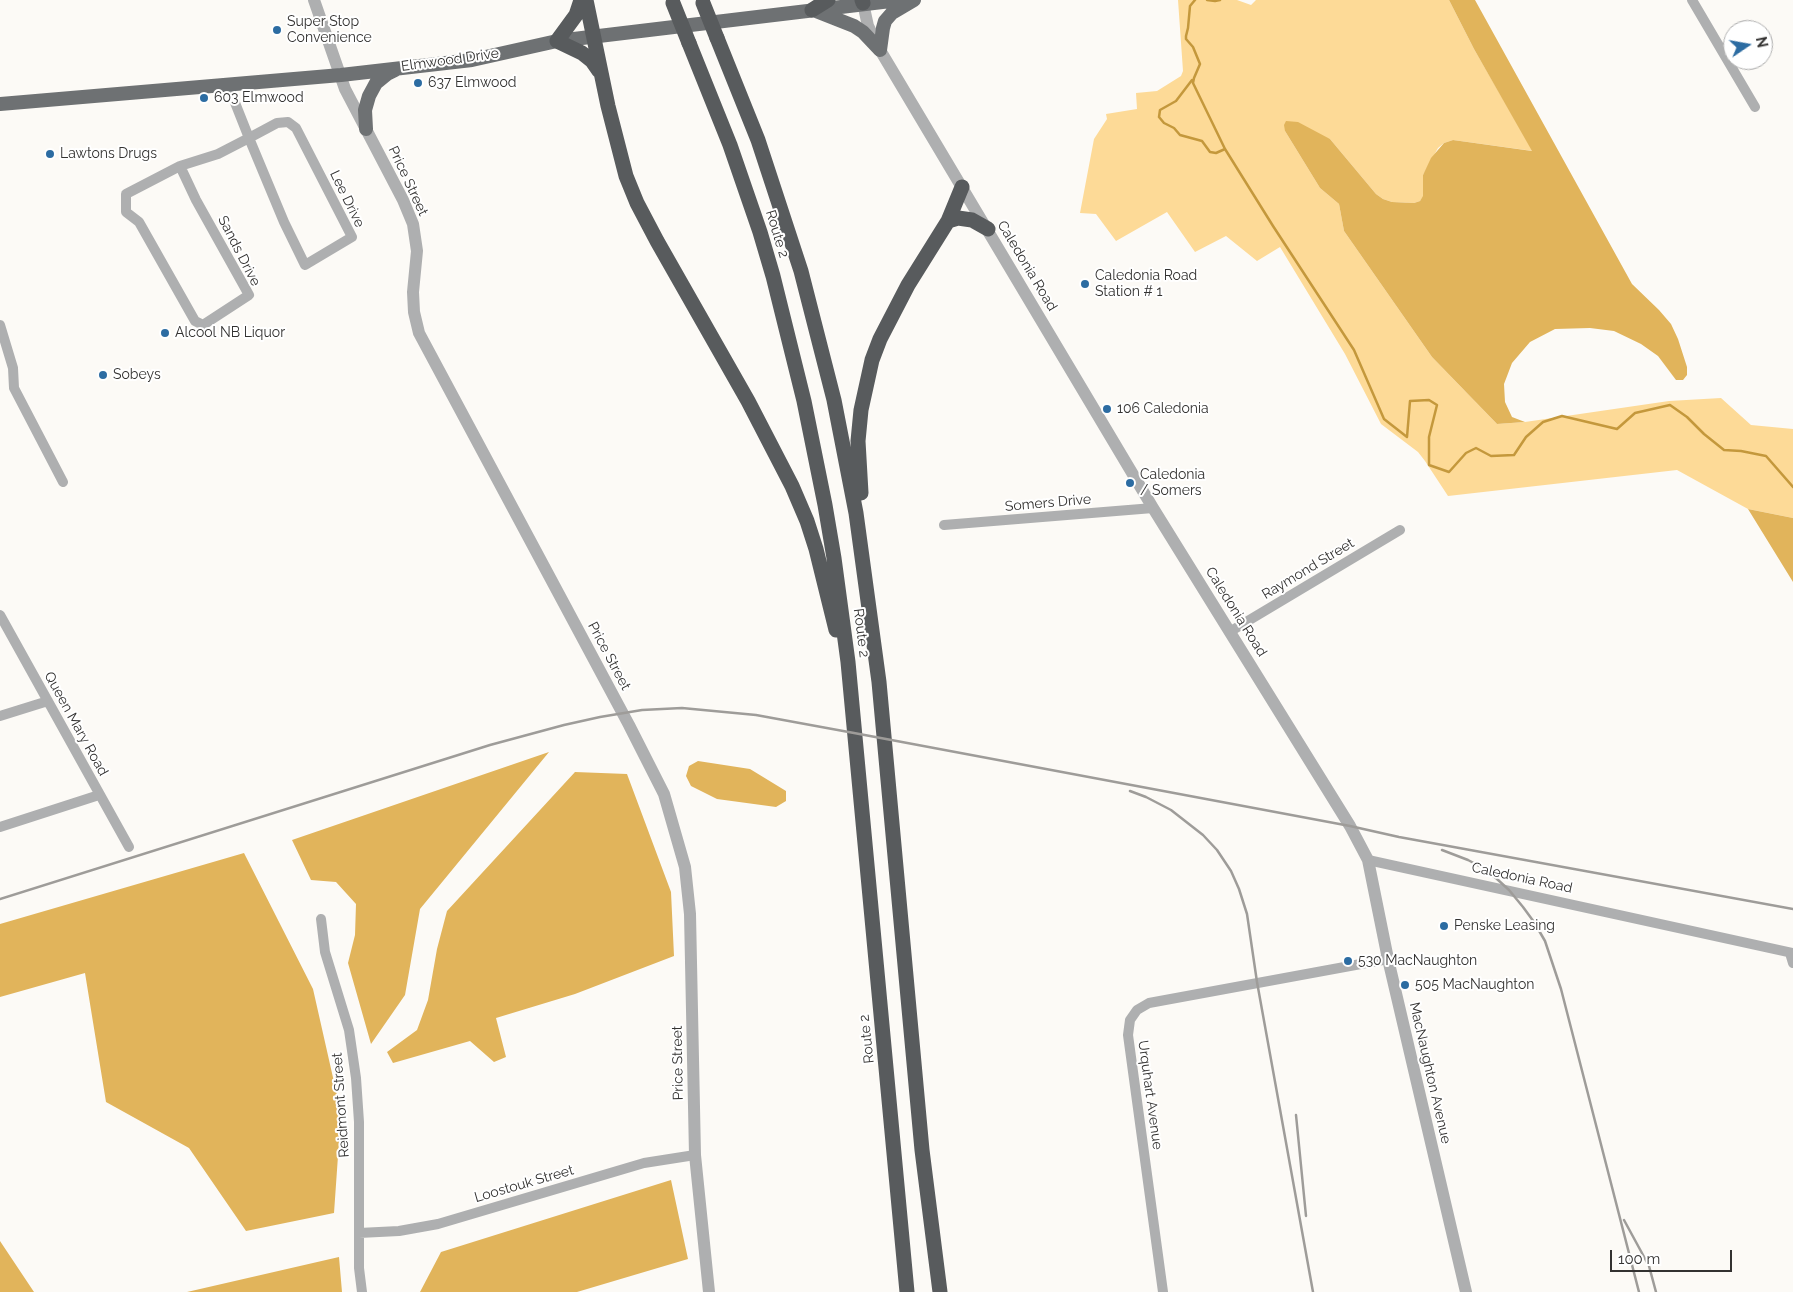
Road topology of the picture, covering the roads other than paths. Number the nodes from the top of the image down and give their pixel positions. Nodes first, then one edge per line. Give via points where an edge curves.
1 (314, 0) edge
2 (581, 0) edge
3 (586, 0) edge
4 (828, 0) edge
5 (899, 0) edge
6 (914, 0) edge
7 (1692, 0) edge
8 (672, 1) edge
9 (703, 1) edge
10 (863, 1) edge
11 (812, 10) junction
12 (593, 37) junction
13 (557, 41) junction
14 (880, 50) junction
15 (400, 68) junction
16 (601, 73) junction
17 (341, 75) junction
18 (228, 85) junction
19 (0, 104) edge
20 (1755, 107) dead end
21 (366, 130) junction
22 (249, 138) junction
23 (180, 166) junction
24 (962, 187) junction
25 (948, 221) junction
26 (988, 230) junction
27 (0, 325) edge
28 (63, 482) dead end
29 (1153, 508) junction
30 (944, 525) dead end
31 (1400, 530) dead end
32 (865, 579) junction
33 (0, 615) edge
34 (1231, 632) junction
35 (48, 701) junction
36 (852, 712) junction
37 (0, 716) edge
38 (99, 795) junction
39 (0, 827) edge
40 (129, 847) dead end
41 (1368, 860) junction
42 (321, 919) dead end
43 (1792, 956) edge
44 (1388, 960) junction
45 (695, 1155) junction
46 (359, 1233) junction
47 (362, 1292) edge
48 (709, 1292) edge
49 (907, 1292) edge
50 (940, 1292) edge
51 (1163, 1292) edge
52 (1466, 1292) edge

1 - 17 street, Price Street
2 - 13 highway via 576,15
3 - 12 highway
4 - 11 highway
5 - 10 main road, Elmwood Drive
6 - 14 main road via 885,21
7 - 20 street
8 - 36 highway, Route 2, bridge via 746,190 787,327 833,549
9 - 32 highway, Route 2, bridge via 758,140 803,280 832,391 856,513
10 - 11 main road, Elmwood Drive
10 - 14 street, Caledonia Road via 868,26
11 - 12 main road, Elmwood Drive
11 - 14 main road via 854,26
12 - 13 main road, Elmwood Drive
12 - 16 highway
13 - 15 main road, Elmwood Drive via 472,60
13 - 16 highway via 592,60
14 - 24 street, Caledonia Road
15 - 17 main road, Elmwood Drive
15 - 21 main road via 387,74 368,96
16 - 36 highway via 626,176 637,203 774,448 807,521 825,580
17 - 18 main road, Elmwood Drive
17 - 21 street, Price Street
18 - 19 main road, Elmwood Drive
18 - 22 street
21 - 45 street, Price Street via 412,224 417,251 413,298 419,333 664,794 684,867 690,914
22 - 22 street, Lee Drive via 277,124 288,122 296,128 352,237 306,265
22 - 23 street via 218,154
23 - 23 street, Sands Drive via 126,194 126,212 139,222 195,321 203,325 249,296
24 - 25 highway
24 - 26 street, Caledonia Road
25 - 26 highway via 958,218 972,220
25 - 32 highway via 903,293 880,339 866,382 858,441 867,543
26 - 29 street, Caledonia Road
27 - 28 street via 13,368 14,388
29 - 30 street, Somers Drive
29 - 34 street, Caledonia Road
31 - 34 street, Raymond Street
32 - 50 highway, Route 2 via 880,692 922,1150
33 - 35 street, Queen Mary Road
34 - 41 street, Caledonia Road
35 - 37 street
35 - 38 street, Queen Mary Road
36 - 49 highway, Route 2
38 - 39 street
38 - 40 street, Queen Mary Road
41 - 43 street, Caledonia Road
41 - 44 street, MacNaughton Avenue
42 - 46 street, Reidmont Street via 325,952 349,1030 356,1078
44 - 51 street, Urquhart Avenue via 1149,1003 1137,1010 1130,1020 1128,1035
44 - 52 street, MacNaughton Avenue
45 - 46 street, Loostouk Street via 644,1163 438,1224 399,1231
45 - 48 street, Price Street
46 - 47 street, Reidmont Street

